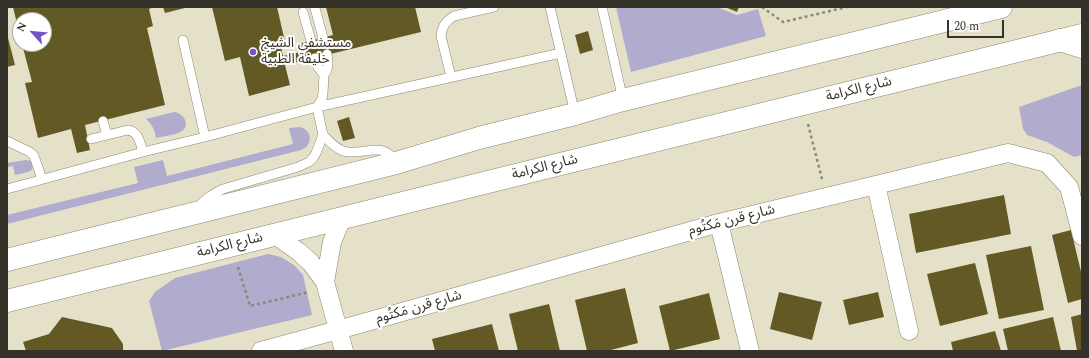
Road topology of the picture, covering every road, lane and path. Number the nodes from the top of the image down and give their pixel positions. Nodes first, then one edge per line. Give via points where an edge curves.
1 (494, 7) edge
2 (550, 7) edge
3 (602, 7) edge
4 (762, 7) edge
5 (847, 7) edge
6 (1001, 7) edge
7 (318, 8) edge
8 (1082, 35) edge
9 (323, 38) dead end
10 (183, 40) dead end
11 (1060, 40) junction
12 (311, 41) dead end
13 (1082, 47) edge
14 (561, 53) junction
15 (327, 54) dead end
16 (315, 58) dead end
17 (324, 75) junction
18 (451, 77) junction
19 (623, 100) junction
20 (803, 104) junction
21 (317, 107) junction
22 (575, 114) junction
23 (103, 121) dead end
24 (107, 135) junction
25 (323, 135) junction
26 (205, 137) junction
27 (91, 139) dead end
28 (7, 141) edge
29 (143, 152) junction
30 (396, 164) junction
31 (42, 180) junction
32 (876, 185) junction
33 (7, 189) edge
34 (827, 197) junction
35 (194, 214) junction
36 (342, 218) junction
37 (719, 223) junction
38 (275, 235) junction
39 (1082, 236) edge
40 (7, 260) edge
41 (238, 267) dead end
42 (318, 286) junction
43 (7, 301) edge
44 (338, 330) junction
45 (909, 331) dead end
46 (261, 351) edge
47 (344, 351) edge
48 (750, 351) edge

1 - 18 lane via 454,16 444,24 441,36
2 - 14 lane
3 - 19 lane
4 - 5 path via 783,22
6 - 19 main road
7 - 9 lane
7 - 12 lane via 299,13
8 - 11 main road, شارع الكرامة
10 - 26 lane
11 - 13 main road
11 - 20 main road, شارع الكرامة
14 - 18 lane
14 - 22 lane
15 - 17 lane via 329,66
16 - 17 lane
17 - 21 lane via 322,99
18 - 21 lane
19 - 22 main road
20 - 34 path
20 - 36 main road, شارع الكرامة
21 - 25 lane
21 - 26 lane
22 - 30 main road via 479,138
23 - 24 lane
24 - 27 lane
24 - 29 lane via 131,131 137,135
25 - 30 lane via 344,151 384,151
25 - 35 lane via 316,153 309,162 214,193
26 - 29 lane
28 - 31 lane via 34,156
29 - 31 lane
30 - 35 main road
31 - 33 lane
32 - 34 street, شارع قرن مَكتُوم
32 - 39 street, شارع قرن مَكتُوم via 1008,153 1047,162 1069,188
32 - 45 street
34 - 37 street, شارع قرن مَكتُوم
35 - 40 main road
36 - 38 main road, شارع الكرامة
36 - 42 street
37 - 44 street, شارع قرن مَكتُوم
37 - 48 street
38 - 42 street via 311,263
38 - 43 main road, شارع الكرامة
41 - 42 path via 250,306
42 - 44 street
44 - 46 street, شارع قرن مَكتُوم
44 - 47 street

